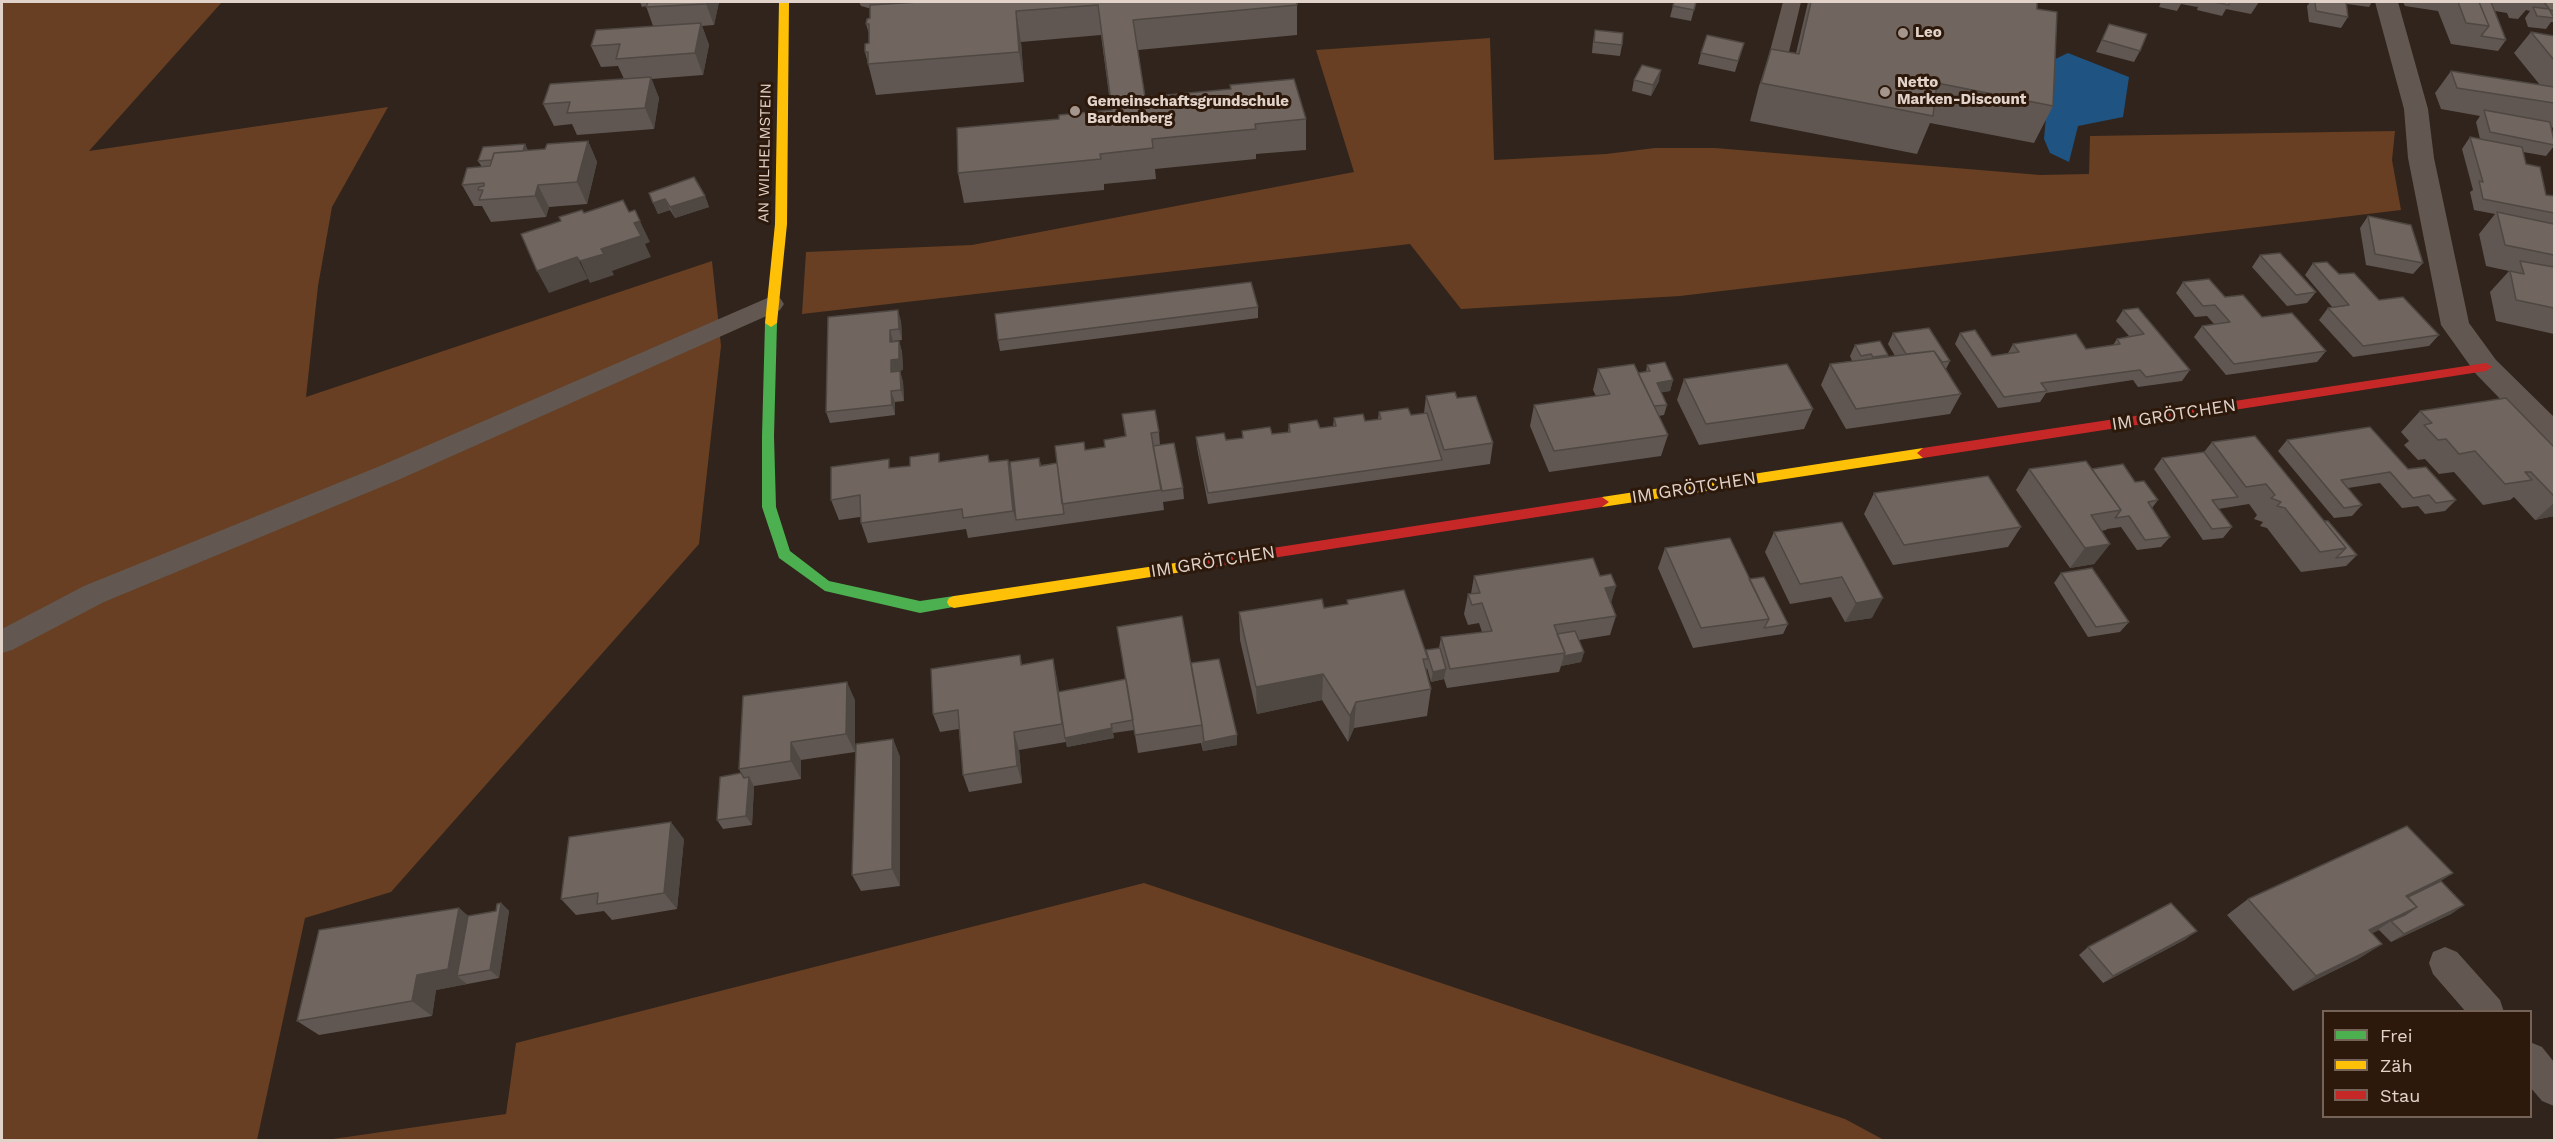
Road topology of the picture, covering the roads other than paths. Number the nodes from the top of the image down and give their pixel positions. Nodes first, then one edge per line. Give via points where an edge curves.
1 (784, 2) edge
2 (868, 2) edge
3 (1792, 2) edge
4 (2386, 2) edge
5 (928, 5) edge
6 (1770, 88) edge
7 (772, 304) junction
8 (2486, 367) junction
9 (2554, 435) edge
10 (2, 642) edge
11 (2445, 963) dead end
12 (2487, 1010) edge
13 (2532, 1062) edge
14 (2554, 1089) edge

1 - 7 street, AN WILHELMSTEIN via 782,224
2 - 5 lane
3 - 6 lane
4 - 8 street via 2416,109 2421,158 2455,325
7 - 8 street, IM GRÖTCHEN via 769,507 784,555 825,586 920,607
7 - 10 lane via 389,472 94,594
8 - 9 street
11 - 12 lane
13 - 14 lane

